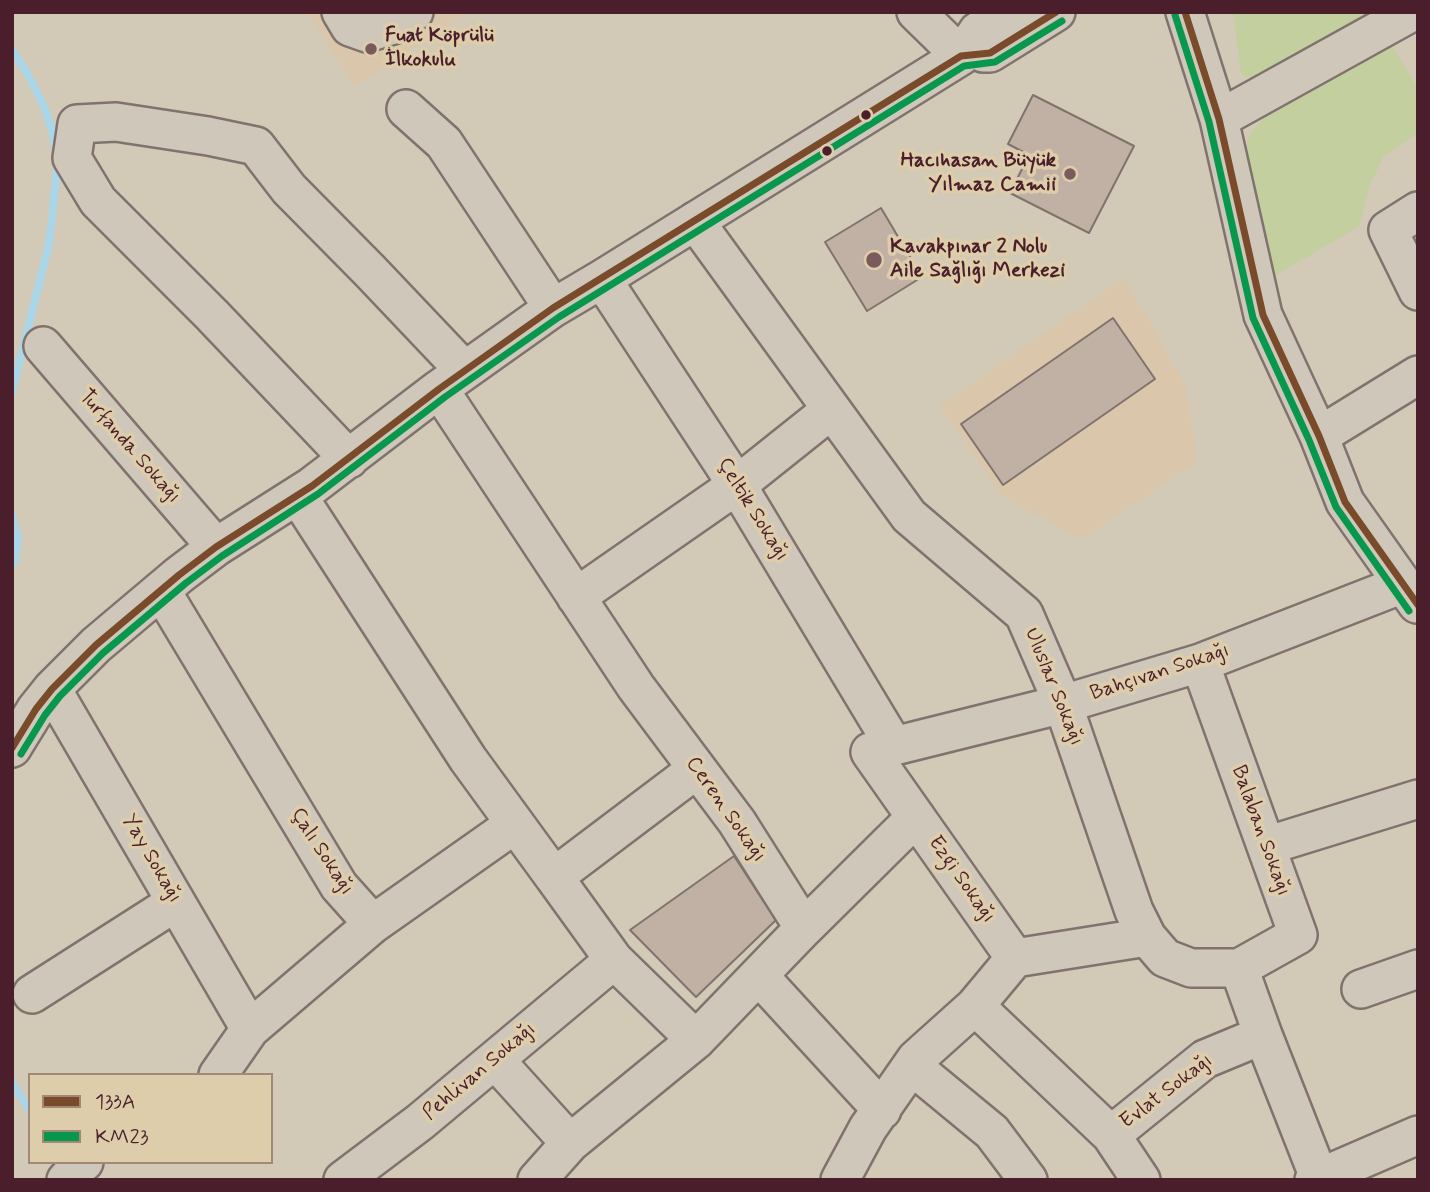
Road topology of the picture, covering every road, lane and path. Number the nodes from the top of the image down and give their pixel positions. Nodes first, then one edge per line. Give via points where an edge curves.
1 (341, 12) edge
2 (414, 12) edge
3 (916, 12) edge
4 (1009, 12) edge
5 (1056, 12) edge
6 (1185, 12) edge
7 (1194, 12) edge
8 (1214, 12) edge
9 (1412, 12) edge
10 (961, 56) junction
11 (1201, 60) junction
12 (406, 109) dead end
13 (1219, 119) junction
14 (1418, 211) edge
15 (695, 221) junction
16 (602, 279) junction
17 (1418, 291) edge
18 (552, 307) junction
19 (43, 346) dead end
20 (1418, 375) edge
21 (451, 380) junction
22 (831, 410) junction
23 (1319, 436) junction
24 (349, 459) junction
25 (737, 485) junction
26 (298, 496) junction
27 (216, 547) junction
28 (1407, 580) edge
29 (161, 590) junction
30 (576, 597) junction
31 (1200, 663) junction
32 (52, 690) junction
33 (1063, 704) junction
34 (12, 748) edge
35 (882, 749) junction
36 (697, 769) junction
37 (1418, 799) edge
38 (916, 817) junction
39 (515, 824) junction
40 (1266, 846) junction
41 (554, 877) junction
42 (176, 902) junction
43 (373, 924) junction
44 (804, 928) junction
45 (1147, 937) junction
46 (1015, 958) junction
47 (614, 960) junction
48 (1239, 968) junction
49 (1418, 969) edge
50 (758, 976) junction
51 (1361, 989) dead end
52 (32, 994) dead end
53 (975, 1006) junction
54 (250, 1029) junction
55 (1263, 1035) junction
56 (696, 1040) junction
57 (495, 1060) junction
58 (912, 1066) junction
59 (219, 1073) edge
60 (881, 1110) junction
61 (1111, 1135) junction
62 (1418, 1135) edge
63 (570, 1143) junction
64 (82, 1164) edge
65 (1317, 1179) edge
66 (66, 1180) edge
67 (343, 1180) edge
68 (537, 1180) edge
69 (840, 1180) edge
70 (1028, 1180) edge
71 (1140, 1180) edge

1 - 2 street via 350,27 367,33
3 - 10 street
4 - 10 street via 978,31
5 - 10 street via 990,53
6 - 11 street
7 - 11 street
8 - 13 street
9 - 13 street
10 - 15 street
11 - 13 street
12 - 18 street via 444,143
13 - 23 street via 1263,315
14 - 17 street via 1388,230
15 - 16 street
15 - 22 street, Uluslar Sokağı
16 - 18 street
16 - 25 street, Çeltik Sokağı
18 - 21 street
19 - 27 street, Turfanda Sokağı
20 - 23 street
21 - 24 street
21 - 24 street, Ceren Sokağı via 361,262 289,189 256,146 116,122 77,124 72,158 98,201
21 - 30 street, Ceren Sokağı
22 - 25 street
22 - 33 street, Uluslar Sokağı via 909,516 1024,614
23 - 28 street via 1345,502
24 - 26 street
25 - 30 street
25 - 35 street, Çeltik Sokağı
26 - 27 street
26 - 39 street
27 - 29 street
28 - 31 street, Bahçıvan Sokağı
29 - 32 street
29 - 43 street, Çalı Sokağı via 339,886
30 - 36 street, Ceren Sokağı
31 - 33 street, Bahçıvan Sokağı
31 - 40 street, Balaban Sokağı
32 - 34 street
32 - 42 street, Yay Sokağı
33 - 35 street, Bahçıvan Sokağı
33 - 45 street, Uluslar Sokağı
35 - 38 street, Ezgi Sokağı
36 - 41 street
36 - 44 street, Ceren Sokağı via 737,822
37 - 40 street
38 - 44 street
38 - 46 street, Ezgi Sokağı
39 - 41 street
39 - 43 street
40 - 48 street, Balaban Sokağı via 1298,935
41 - 47 street
42 - 52 street
42 - 54 street, Yay Sokağı
43 - 54 street
44 - 50 street
45 - 46 street
45 - 48 street, Uluslar Sokağı via 1165,958 1191,968
46 - 53 street
47 - 56 street
47 - 57 street, Pehlivan Sokağı
48 - 55 street
49 - 51 street
50 - 56 street
50 - 60 street
53 - 58 street
53 - 61 street
54 - 59 street
55 - 61 street, Evlat Sokağı via 1205,1059
55 - 65 street
56 - 63 street
57 - 63 street
57 - 67 street, Pehlivan Sokağı
58 - 60 street
58 - 70 street via 992,1132
60 - 69 street
61 - 71 street
62 - 65 street
63 - 68 street
64 - 66 street

